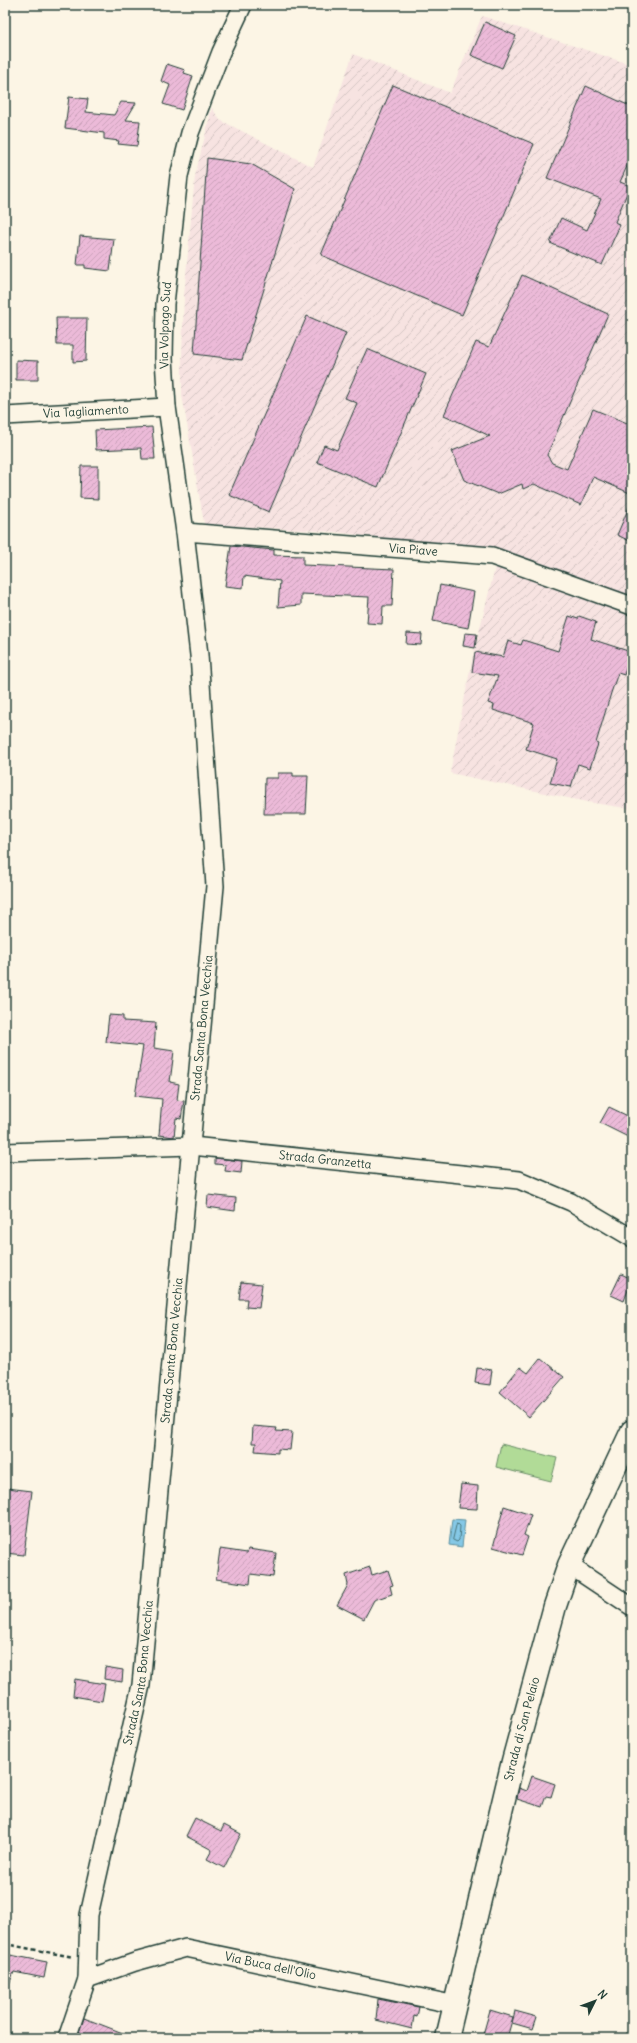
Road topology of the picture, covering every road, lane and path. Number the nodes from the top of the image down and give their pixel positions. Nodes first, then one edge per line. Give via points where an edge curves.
1 (243, 5) edge
2 (167, 407) junction
3 (5, 416) edge
4 (185, 532) junction
5 (632, 606) edge
6 (199, 655) joint
7 (192, 1146) junction
8 (5, 1152) edge
9 (632, 1238) edge
10 (632, 1431) edge
11 (569, 1565) junction
12 (632, 1607) edge
13 (5, 1944) edge
14 (86, 1959) junction
15 (86, 1979) junction
16 (456, 2005) junction
17 (67, 2038) edge
18 (447, 2038) edge

1 - 2 street, Via Volpago Sud via 221,52 190,133 179,176 165,304 164,358
2 - 3 street, Via Tagliamento
2 - 4 street, Via Volpago Sud
4 - 5 street, Via Piave via 492,556
4 - 6 street, Via Volpago Sud
6 - 7 street, Strada Santa Bona Vecchia via 215,886
7 - 8 street, Strada Granzetta
7 - 9 street, Strada Granzetta via 519,1180 571,1202
7 - 14 street, Strada Santa Bona Vecchia via 141,1685 89,1915
10 - 11 main road, Strada di San Pelaio
11 - 12 street
11 - 16 main road, Strada di San Pelaio via 532,1687
13 - 14 path
14 - 15 street, Strada Santa Bona Vecchia
15 - 16 street, Via Buca dell'Olio via 186,1948
15 - 17 street, Strada Santa Bona Vecchia
16 - 18 main road, Strada di San Pelaio

